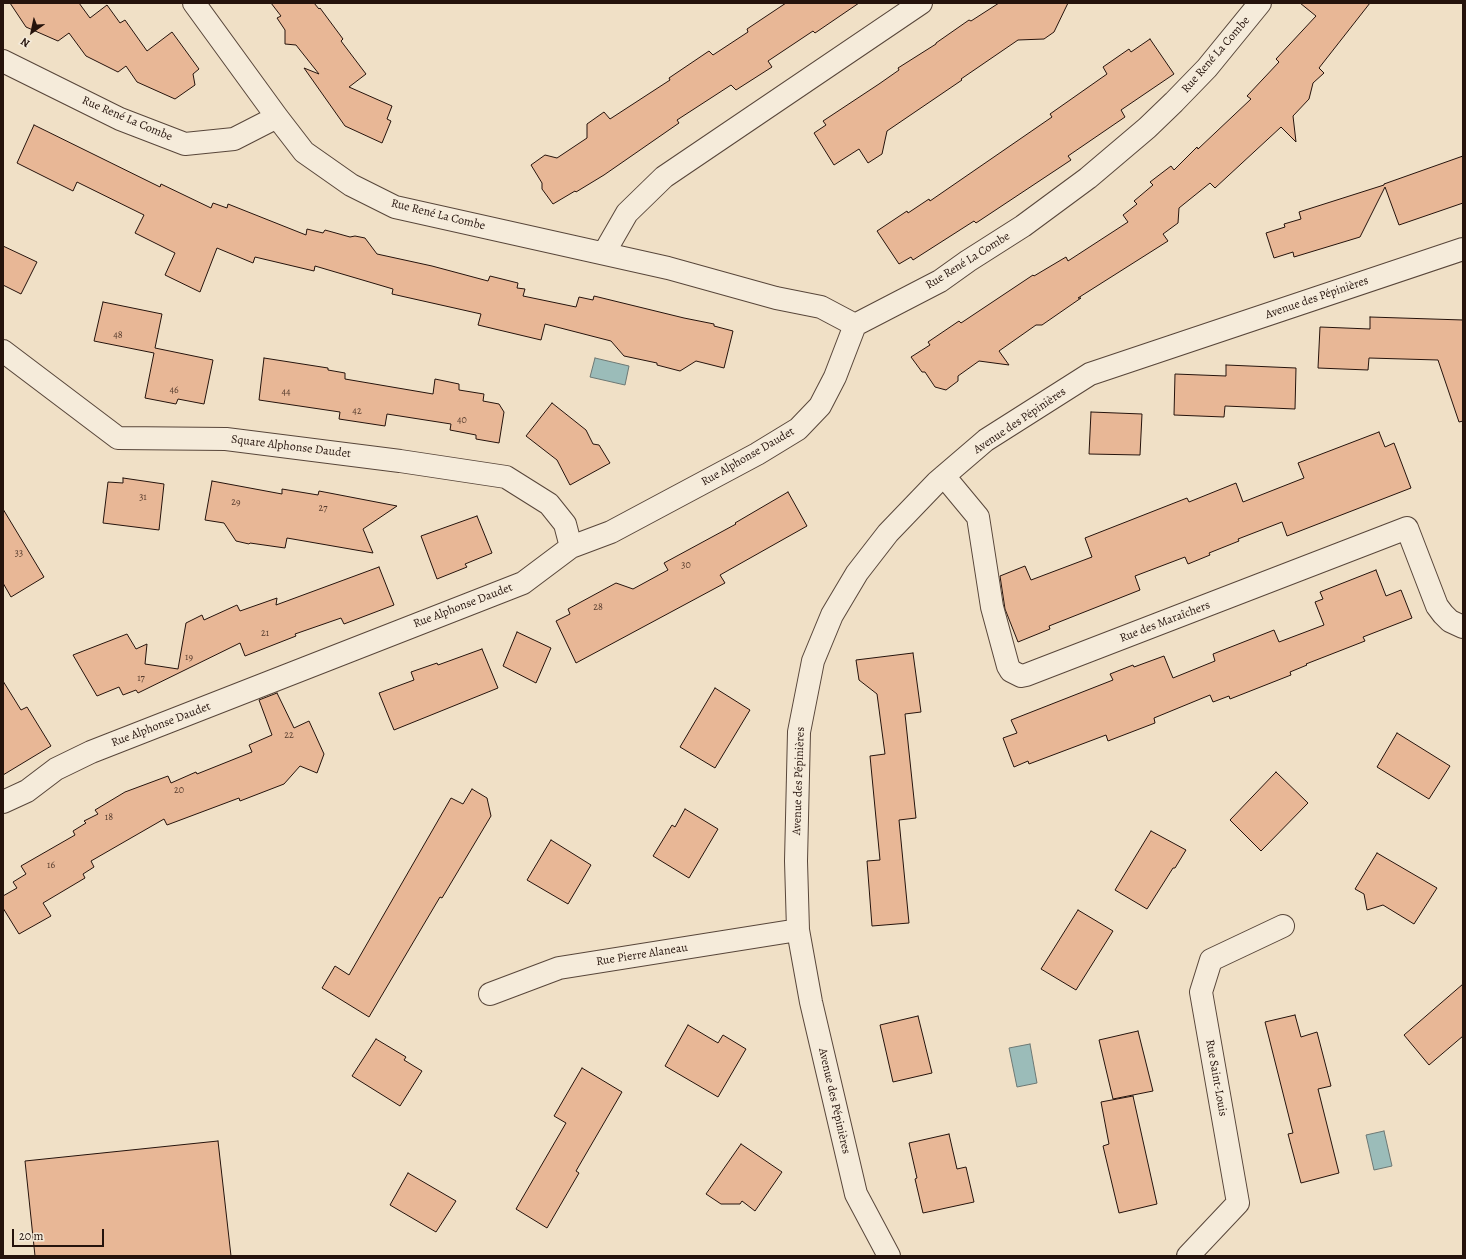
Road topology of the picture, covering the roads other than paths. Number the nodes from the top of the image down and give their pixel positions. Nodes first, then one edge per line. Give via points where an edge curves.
1 (194, 3) edge
2 (921, 3) edge
3 (1260, 3) edge
4 (3, 62) edge
5 (277, 117) junction
6 (1463, 249) edge
7 (604, 253) junction
8 (855, 325) junction
9 (3, 351) edge
10 (944, 476) junction
11 (571, 547) junction
12 (1463, 627) edge
13 (3, 802) edge
14 (1283, 926) dead end
15 (798, 930) junction
16 (490, 994) dead end
17 (889, 1256) edge
18 (1188, 1256) edge

1 - 5 street, Rue René La Combe
2 - 7 street via 664,177 627,213
3 - 8 street, Rue René La Combe via 1207,68 1174,102 1088,178 940,281
4 - 5 street, Rue René La Combe via 120,119 184,144 234,139
5 - 7 street, Rue René La Combe via 304,152 350,185 395,207
6 - 10 street, Avenue des Pépinières via 1090,374 986,440
7 - 8 street, Rue René La Combe via 776,298 821,307
8 - 11 street, Rue Alphonse Daudet via 835,377 820,406 798,429 757,454 611,532
9 - 11 street, Square Alphonse Daudet via 118,438 226,439 400,460 506,477 549,504 565,524
10 - 12 street, Rue des Maraîchers via 978,517 992,607 1008,666 1011,671 1021,676 1408,528 1437,606 1450,621
10 - 15 street, Avenue des Pépinières via 888,533 857,573 832,616 813,661 799,732 796,861
11 - 13 street, Rue Alphonse Daudet via 523,582 91,752 56,769 27,791
14 - 18 street, Rue Saint-Louis via 1211,960 1201,992 1238,1203
15 - 16 street, Rue Pierre Alaneau via 559,968
15 - 17 street, Avenue des Pépinières via 811,1002 856,1194

